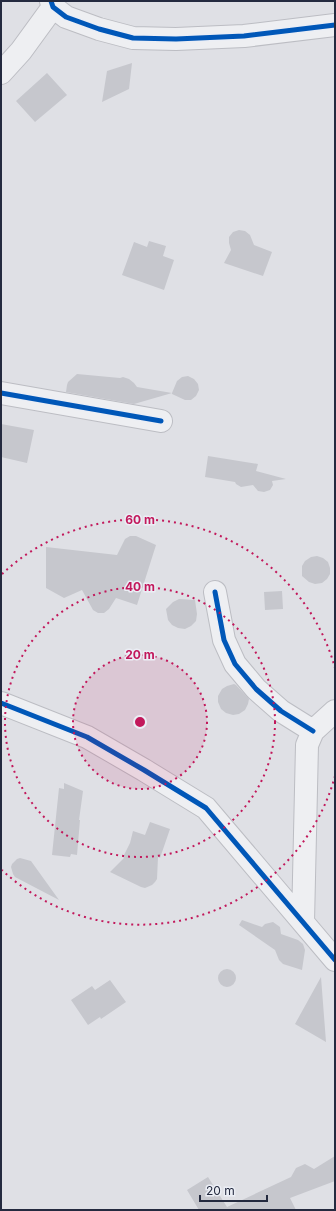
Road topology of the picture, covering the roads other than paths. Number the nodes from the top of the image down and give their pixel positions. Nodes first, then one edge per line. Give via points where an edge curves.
1 (52, 4) edge
2 (335, 25) edge
3 (1, 73) edge
4 (1, 393) edge
5 (161, 421) dead end
6 (215, 592) dead end
7 (1, 703) edge
8 (335, 711) edge
9 (313, 731) junction
10 (303, 922) junction
11 (335, 960) edge

1 - 2 street via 66,17 133,38 244,36
1 - 3 street via 21,52
4 - 5 street
6 - 9 street via 224,640 235,664 256,689 281,711
7 - 10 street via 87,737 206,808
8 - 9 street
9 - 10 street via 307,745
10 - 11 street

